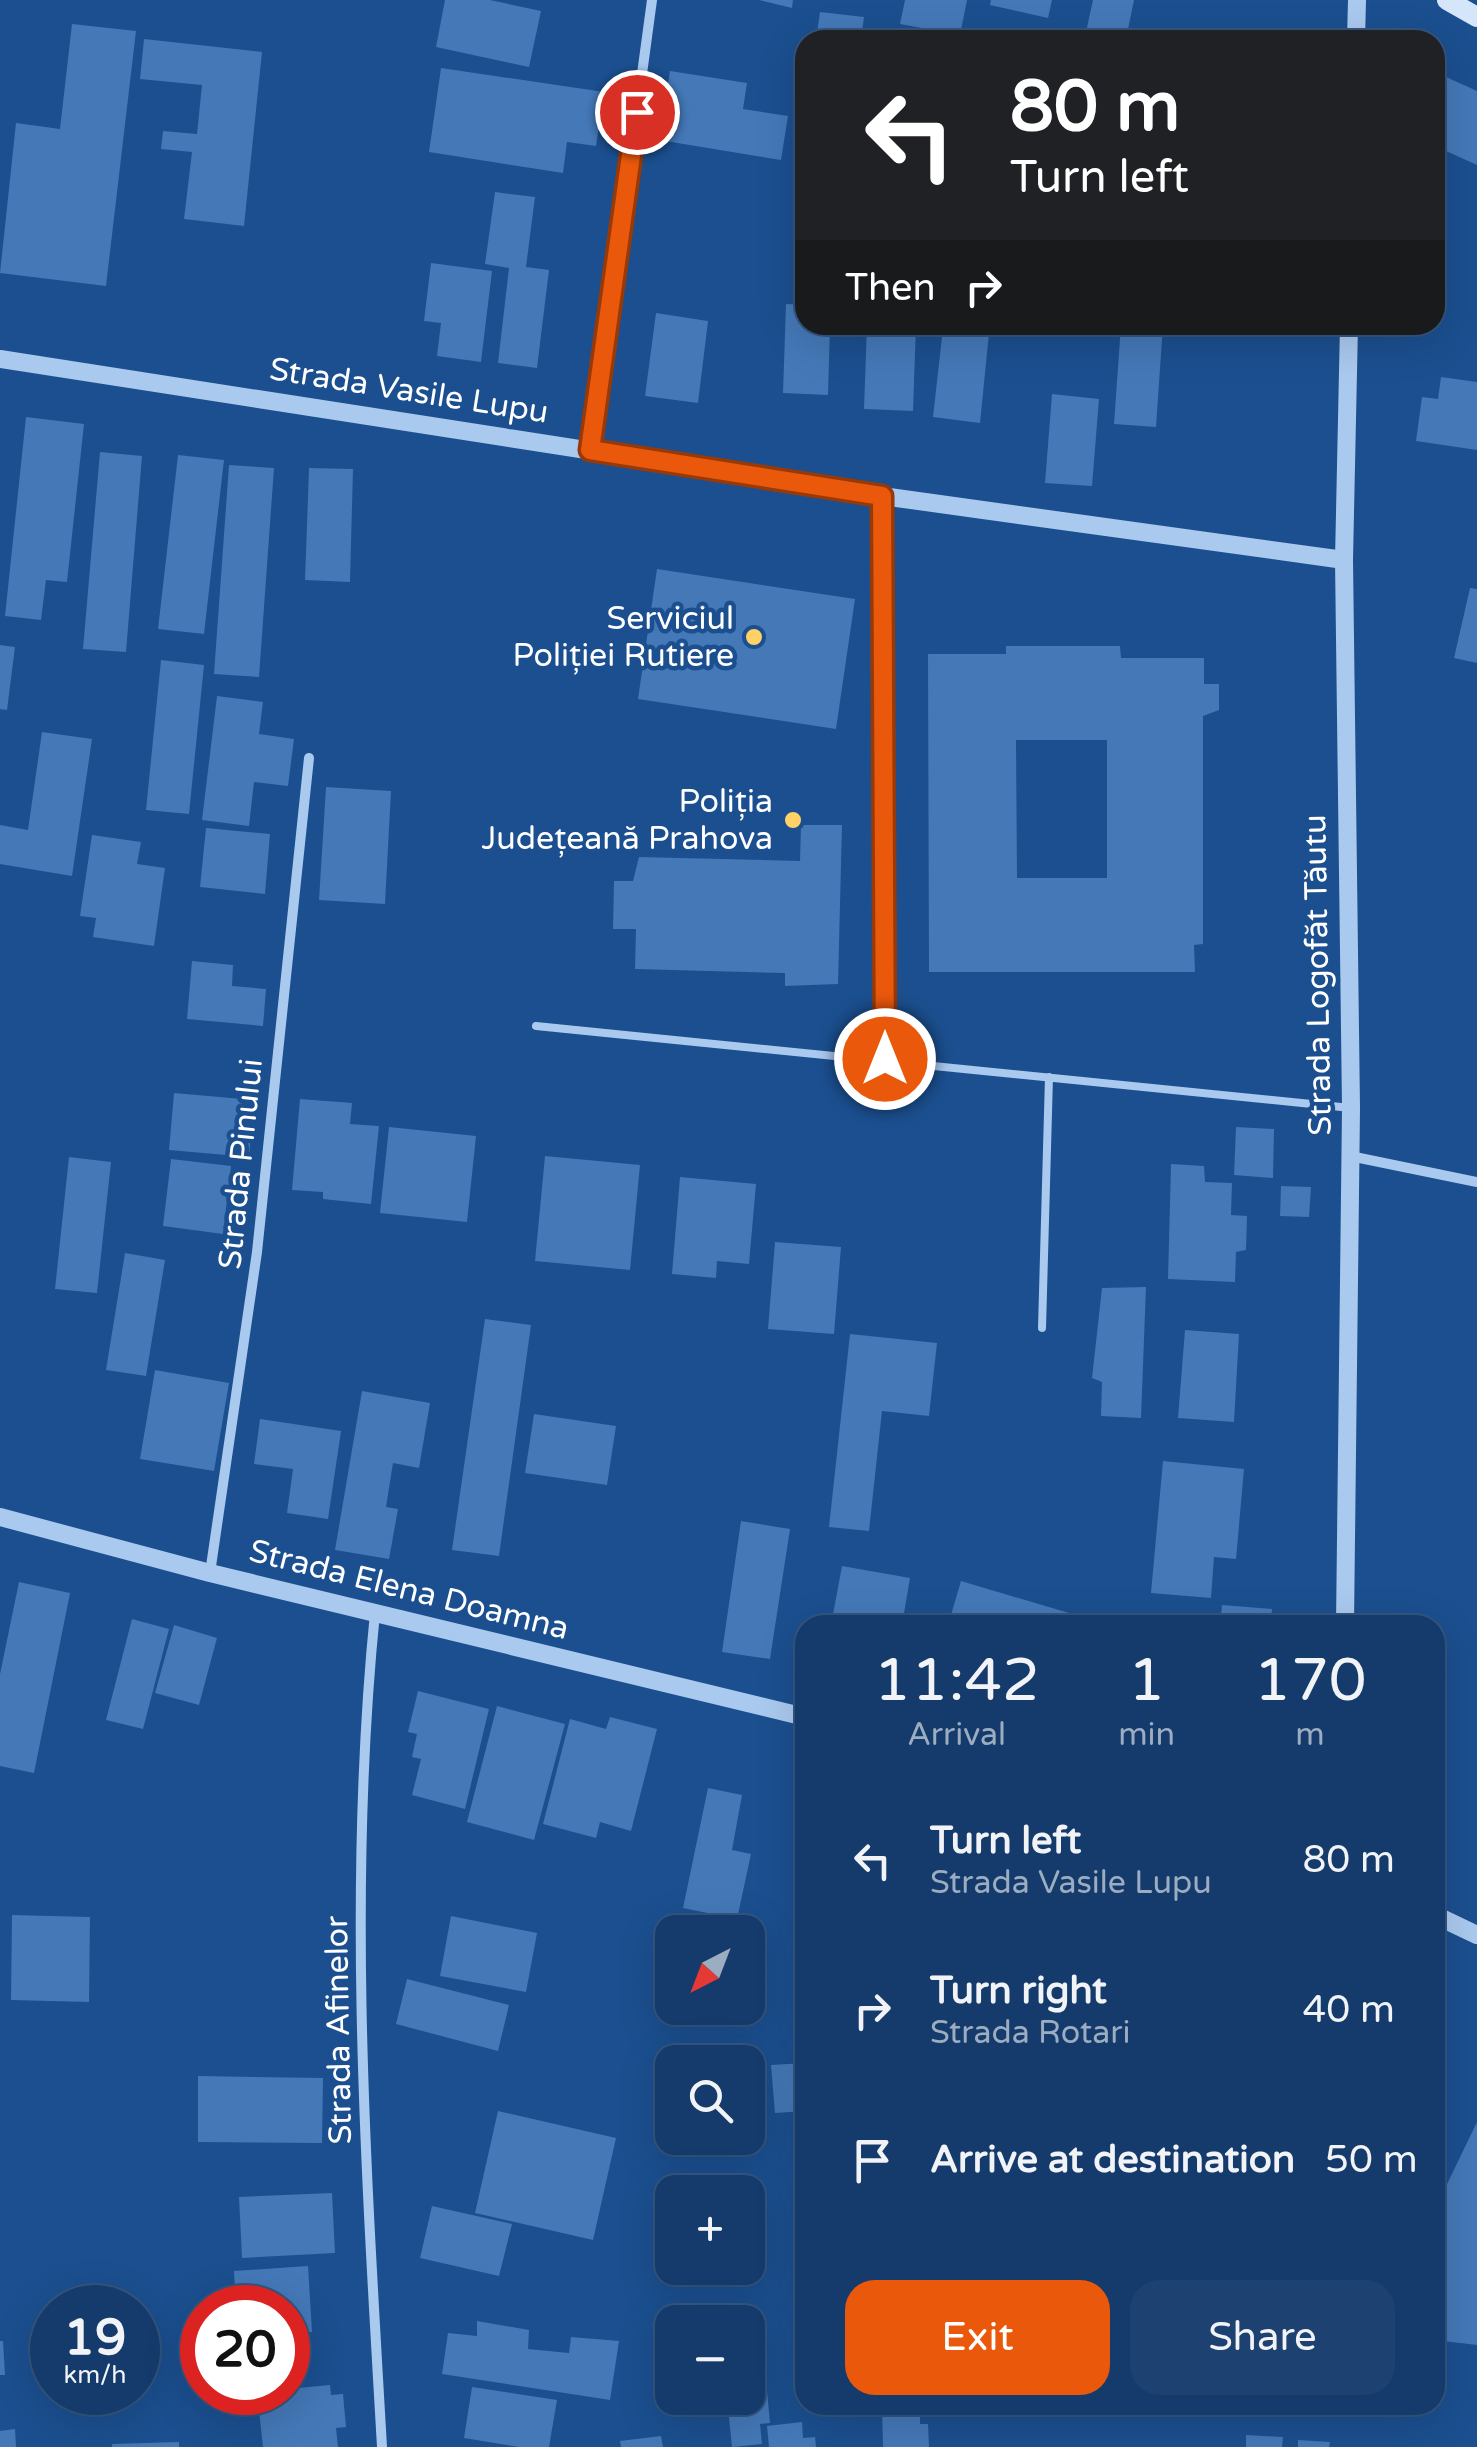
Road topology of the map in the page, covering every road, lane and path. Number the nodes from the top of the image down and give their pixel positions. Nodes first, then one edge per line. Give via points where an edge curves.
1 (652, 0) edge
2 (1357, 0) edge
3 (1447, 0) edge
4 (1477, 17) edge
5 (1356, 30) edge
6 (1350, 335) edge
7 (0, 359) edge
8 (590, 450) junction
9 (882, 496) junction
10 (1344, 560) junction
11 (308, 758) dead end
12 (536, 1026) dead end
13 (885, 1059) junction
14 (1049, 1078) junction
15 (1351, 1108) junction
16 (1350, 1156) junction
17 (1477, 1182) edge
18 (1042, 1328) dead end
19 (0, 1517) edge
20 (210, 1573) junction
21 (376, 1612) junction
22 (1345, 1615) edge
23 (795, 1715) edge
24 (1445, 1920) edge
25 (1477, 1935) edge
26 (382, 2447) edge

1 - 8 street
2 - 5 street
3 - 4 main road
6 - 10 street, Strada Logofăt Tăutu
7 - 8 street, Strada Vasile Lupu
8 - 9 street, Strada Vasile Lupu
9 - 10 street, Strada Vasile Lupu
9 - 13 lane
10 - 15 street, Strada Logofăt Tăutu
11 - 20 street, Strada Pinului via 258,1252
12 - 13 lane
13 - 14 lane
14 - 15 lane
14 - 18 lane
15 - 16 street, Strada Logofăt Tăutu
16 - 17 street
16 - 22 street, Strada Logofăt Tăutu
19 - 20 street, Strada Elena Doamna
20 - 21 street, Strada Elena Doamna
21 - 23 street, Strada Elena Doamna
21 - 26 street, Strada Afinelor via 362,1791 362,1931
24 - 25 street

